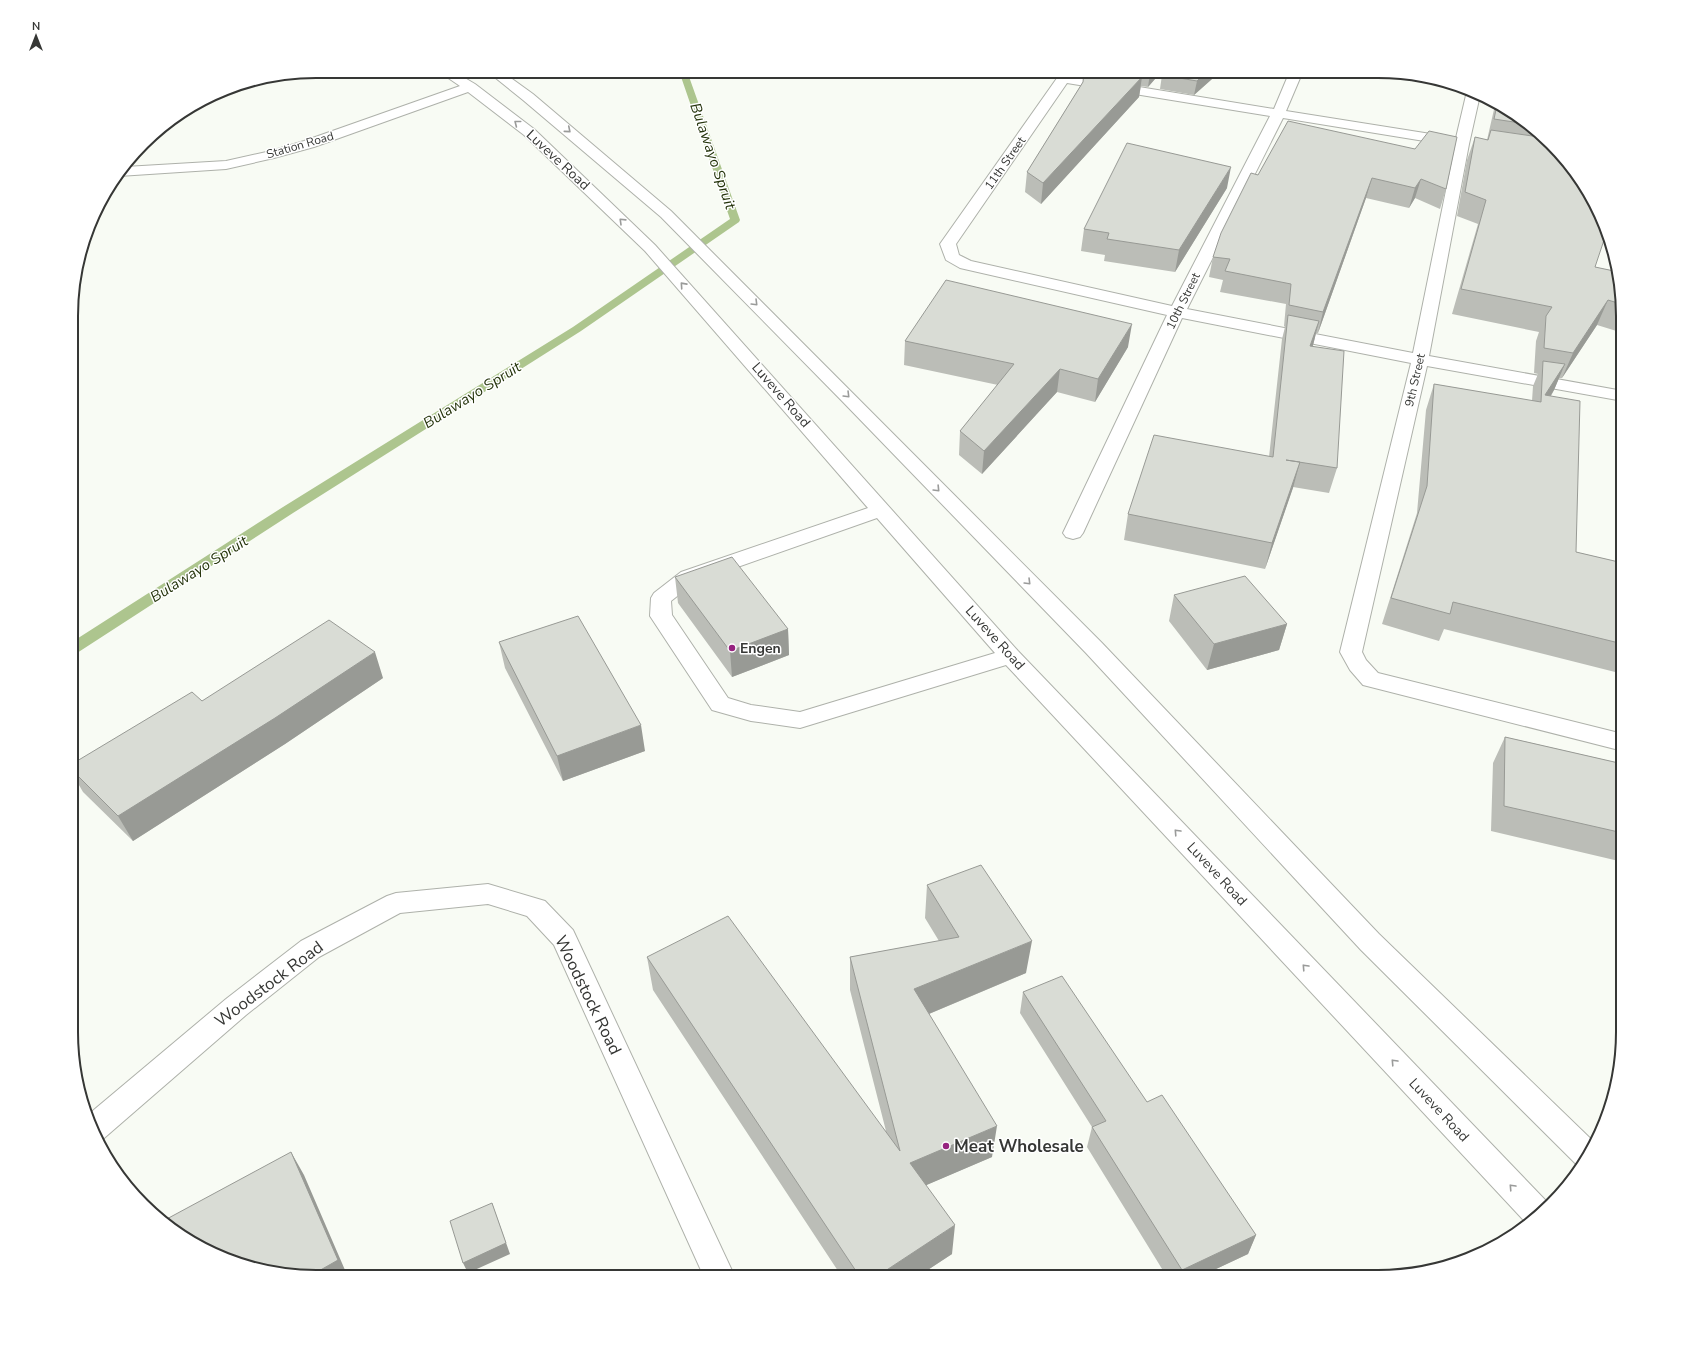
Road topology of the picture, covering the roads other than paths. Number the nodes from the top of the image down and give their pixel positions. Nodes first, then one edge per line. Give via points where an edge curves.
1 (455, 78) edge
2 (502, 78) edge
3 (1064, 78) edge
4 (1082, 78) edge
5 (1294, 78) edge
6 (470, 87) junction
7 (1473, 98) edge
8 (1278, 114) junction
9 (1469, 145) junction
10 (127, 172) edge
11 (1177, 312) junction
12 (1420, 360) junction
13 (1616, 395) edge
14 (881, 510) junction
15 (1073, 533) dead end
16 (1010, 656) junction
17 (1616, 741) edge
18 (97, 1125) edge
19 (1584, 1152) edge
20 (1535, 1211) edge
21 (717, 1270) edge

1 - 6 street, Luveve Road
2 -> 19 street, Luveve Road via 666,214 1099,654 1370,942
3 - 11 street, 11th Street via 948,244 952,257 966,265
4 - 8 street
5 - 8 street, 10th Street
6 - 10 street, Station Road via 274,154 226,165
14 -> 6 street, Luveve Road via 650,248 529,132
7 - 9 street, 9th Street
8 - 9 street
8 - 11 street, 10th Street
9 - 12 street, 9th Street
11 - 12 street
11 - 15 street, 10th Street
12 - 13 street
12 - 17 street, 9th Street via 1351,652 1358,665 1371,679
14 - 16 street, Luveve Road
14 - 16 street via 688,577 661,598 661,616 720,704 751,713 800,720
20 -> 16 street, Luveve Road
18 - 21 street, Woodstock Road via 236,1007 310,949 396,903 488,894 536,908 564,938

